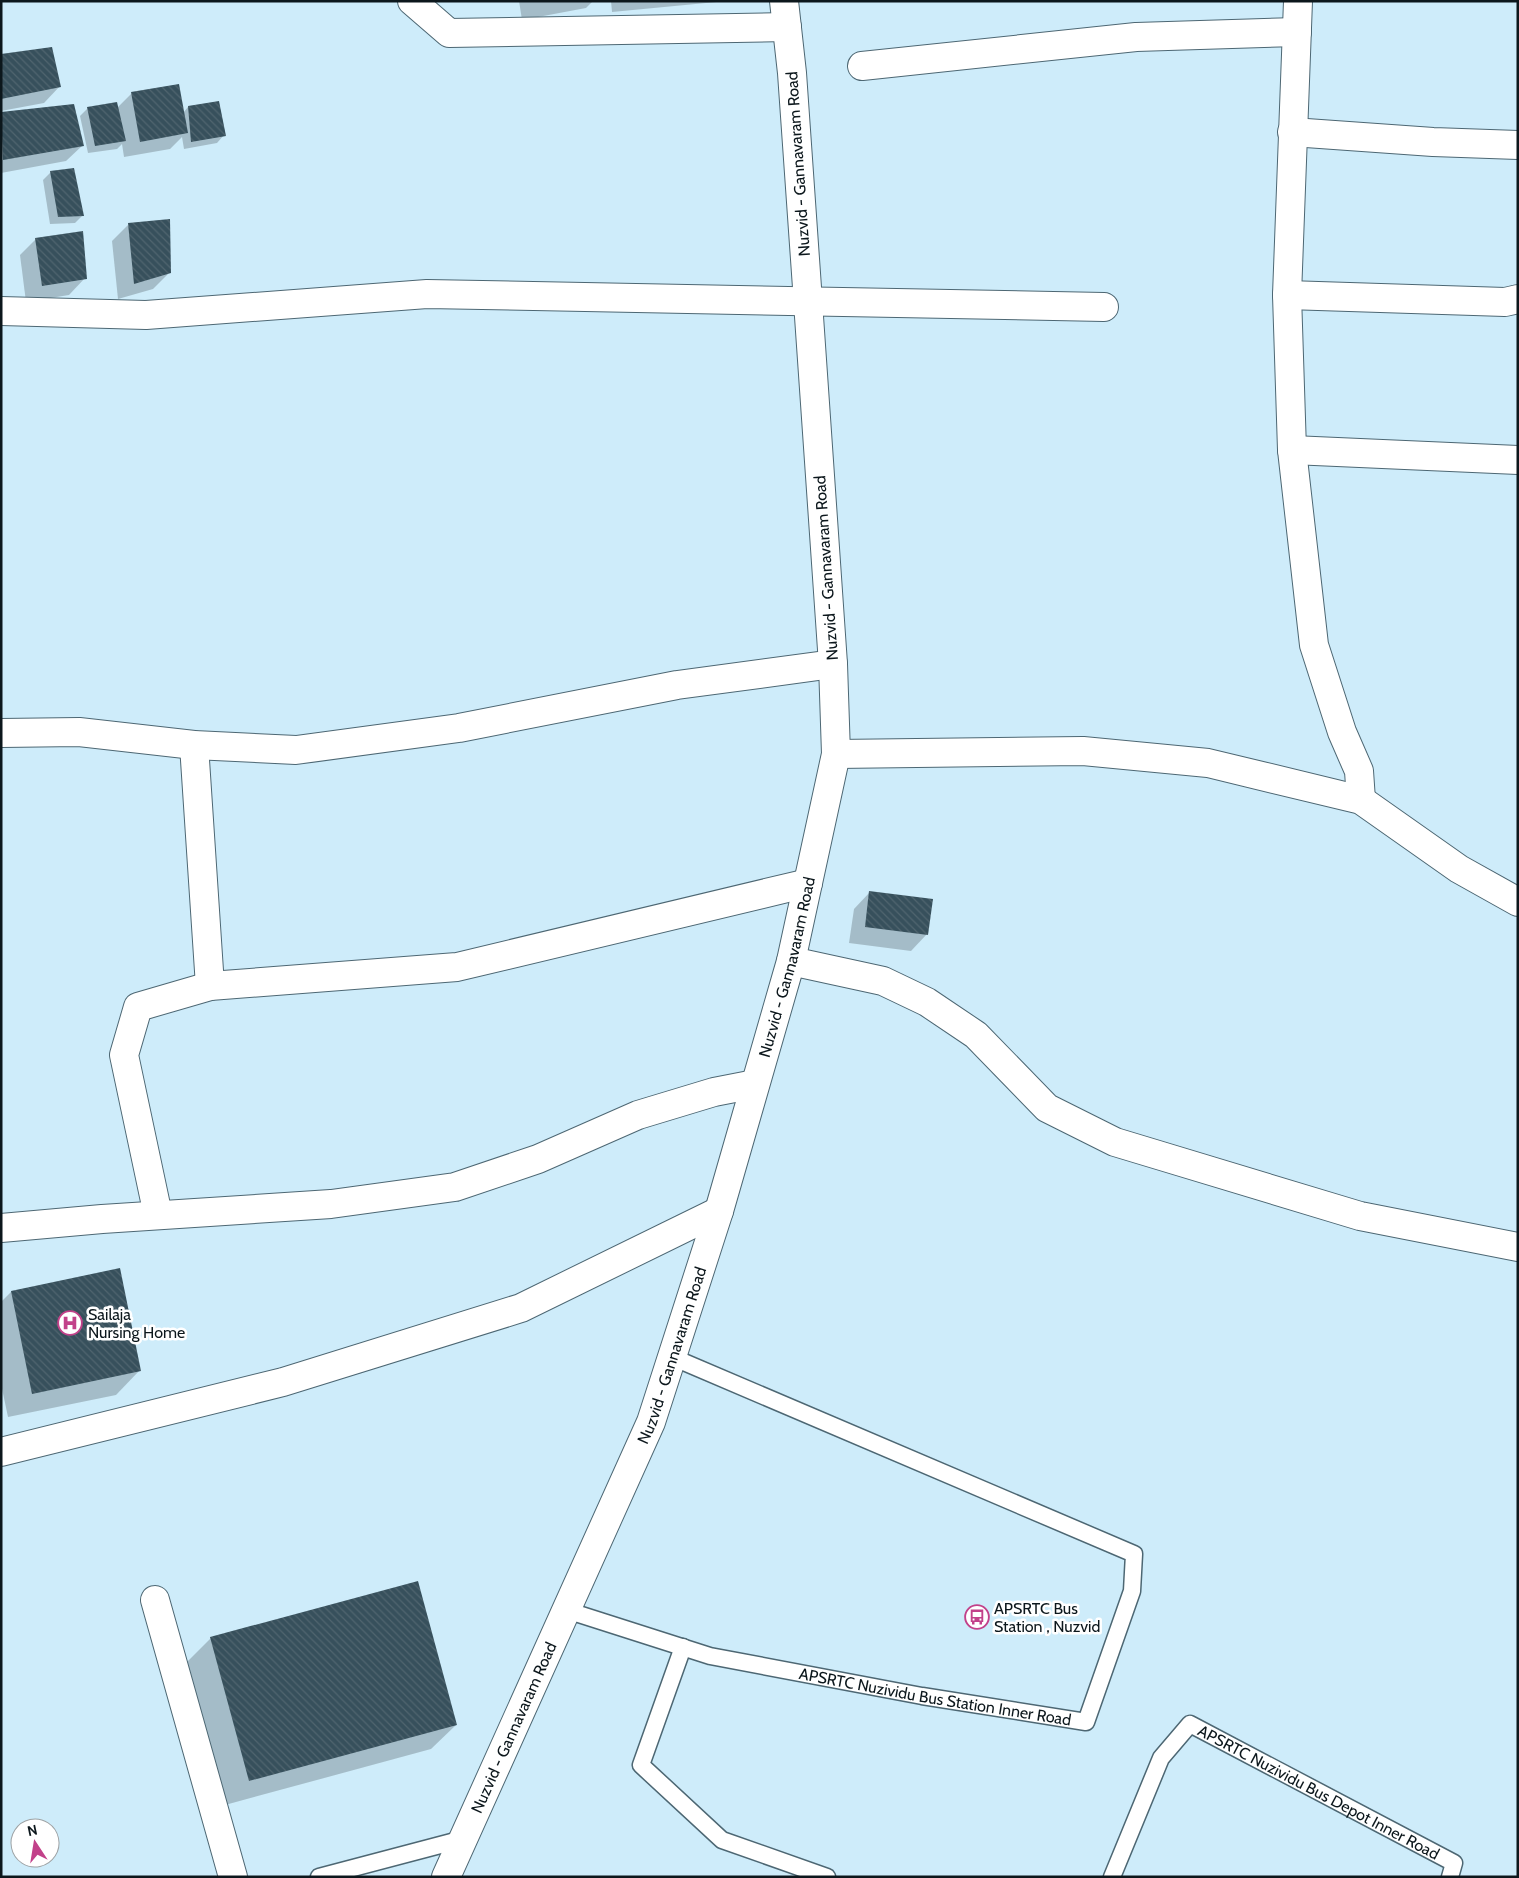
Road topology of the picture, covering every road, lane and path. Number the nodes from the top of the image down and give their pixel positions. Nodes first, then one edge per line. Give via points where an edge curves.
1 (412, 1) edge
2 (1298, 1) edge
3 (786, 14) edge
4 (1297, 32) junction
5 (862, 66) dead end
6 (1292, 132) junction
7 (1518, 145) edge
8 (1287, 296) junction
9 (1518, 298) edge
10 (808, 302) junction
11 (1104, 307) dead end
12 (1, 311) edge
13 (1292, 450) junction
14 (1518, 460) edge
15 (833, 664) junction
16 (1, 733) edge
17 (194, 746) junction
18 (836, 754) junction
19 (1361, 800) junction
20 (808, 883) junction
21 (1518, 902) edge
22 (792, 961) junction
23 (210, 986) junction
24 (756, 1084) junction
25 (719, 1211) junction
26 (158, 1215) junction
27 (1, 1228) edge
28 (1518, 1247) edge
29 (672, 1357) junction
30 (1, 1452) edge
31 (155, 1600) dead end
32 (566, 1610) junction
33 (683, 1647) junction
34 (463, 1839) junction
35 (232, 1877) edge
36 (318, 1877) edge
37 (446, 1877) edge
38 (827, 1877) edge
39 (1112, 1877) edge
40 (1450, 1877) edge

1 - 3 street via 449,33
2 - 4 street
3 - 10 street, Nuzvid - Gannavaram Road
4 - 5 street via 1136,37
4 - 6 street
6 - 7 street
6 - 8 street
8 - 9 street via 1505,302
8 - 13 street
10 - 11 street
10 - 12 street via 427,294 146,315
10 - 15 street, Nuzvid - Gannavaram Road
13 - 14 street
13 - 19 street via 1314,645 1342,732 1359,771
15 - 17 street via 677,685 459,728 296,750
15 - 18 street, Nuzvid - Gannavaram Road
16 - 17 street via 79,732
17 - 23 street
18 - 19 street via 1083,752 1208,763
18 - 20 street, Nuzvid - Gannavaram Road
19 - 21 street via 1459,870
20 - 22 street, Nuzvid - Gannavaram Road
20 - 23 street via 457,966
22 - 24 street, Nuzvid - Gannavaram Road
22 - 28 street via 883,981 926,1002 976,1035 1047,1108 1115,1142 1360,1216
23 - 26 street via 138,1007 124,1055
24 - 25 street, Nuzvid - Gannavaram Road
24 - 26 street via 714,1092 638,1115 538,1159 456,1187 331,1204
25 - 29 street, Nuzvid - Gannavaram Road
25 - 30 street via 521,1308 283,1382
26 - 27 street
29 - 32 street, Nuzvid - Gannavaram Road via 652,1422
29 - 33 lane, APSRTC Nuzividu Bus Station Inner Road via 1134,1554 1132,1591 1086,1722 922,1696 710,1656
31 - 35 street
32 - 33 lane, APSRTC Nuzividu Bus Station Inner Road
32 - 34 street, Nuzvid - Gannavaram Road
33 - 38 lane via 641,1766 722,1840
34 - 36 lane
34 - 37 street, Nuzvid - Gannavaram Road
39 - 40 lane, APSRTC Nuzividu Bus Depot Inner Road via 1161,1758 1190,1724 1454,1863

